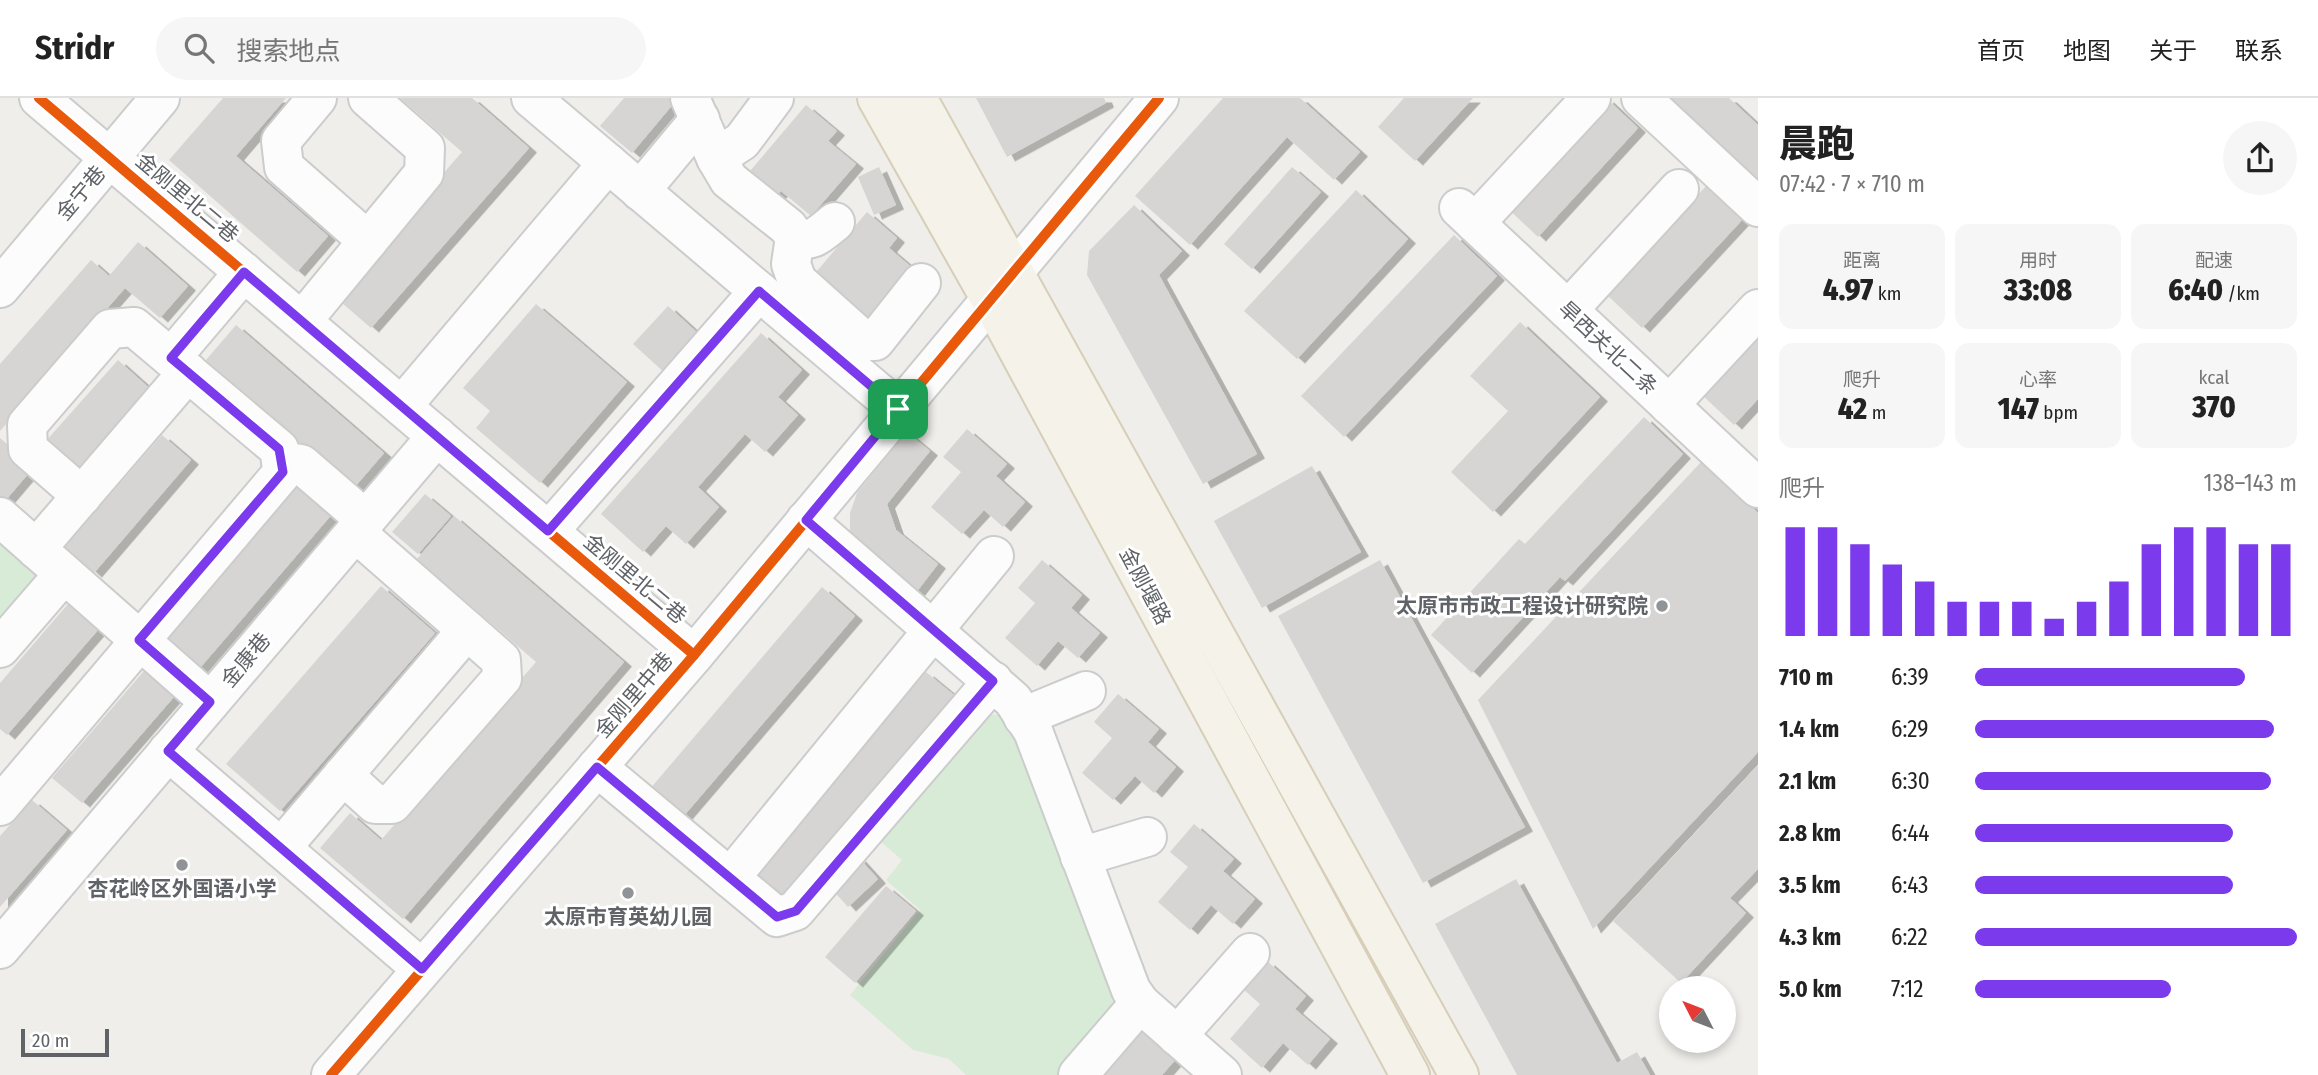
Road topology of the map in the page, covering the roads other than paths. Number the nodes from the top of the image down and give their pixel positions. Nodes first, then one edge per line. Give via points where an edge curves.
1 (39, 98) edge
2 (160, 98) edge
3 (317, 98) edge
4 (368, 98) edge
5 (531, 98) edge
6 (774, 98) edge
7 (877, 98) edge
8 (917, 98) edge
9 (1159, 98) edge
10 (1591, 98) edge
11 (1641, 98) edge
12 (695, 108) edge
13 (111, 158) junction
14 (716, 158) junction
15 (608, 163) junction
16 (1679, 188) dead end
17 (640, 191) junction
18 (1758, 207) edge
19 (835, 222) dead end
20 (795, 237) junction
21 (368, 241) junction
22 (244, 272) junction
23 (921, 283) dead end
24 (1002, 285) junction
25 (0, 288) edge
26 (759, 291) junction
27 (1758, 309) edge
28 (1568, 310) junction
29 (302, 321) junction
30 (179, 365) junction
31 (1669, 405) junction
32 (402, 406) junction
33 (898, 409) junction
34 (437, 436) junction
35 (281, 461) junction
36 (1758, 488) edge
37 (82, 496) junction
38 (0, 517) edge
39 (806, 520) junction
40 (360, 526) junction
41 (548, 531) junction
42 (994, 556) dead end
43 (50, 561) junction
44 (467, 630) junction
45 (934, 630) junction
46 (139, 640) junction
47 (0, 648) edge
48 (694, 655) junction
49 (993, 681) junction
50 (1086, 691) dead end
51 (210, 702) junction
52 (1023, 717) junction
53 (168, 751) junction
54 (597, 767) junction
55 (342, 775) junction
56 (8, 781) edge
57 (1147, 837) dead end
58 (281, 848) junction
59 (1080, 857) junction
60 (730, 878) junction
61 (0, 949) edge
62 (1250, 953) dead end
63 (422, 969) junction
64 (1140, 1003) junction
65 (1177, 1035) junction
66 (340, 1072) edge
67 (1078, 1075) edge
68 (1222, 1075) edge
69 (1410, 1075) edge
70 (1459, 1075) edge

1 - 13 street, 金刚里北二巷
2 - 13 street, 金宁巷
3 - 21 street via 281,141 284,167
4 - 21 street via 425,148 424,173
5 - 15 street
6 - 14 street via 742,141
7 - 24 main road, 金刚堰路
8 - 24 main road
9 - 24 street, 金刚里中巷
10 - 28 street, 旱西关北二条 via 1467,216
11 - 18 street
12 - 14 street
12 - 17 street
13 - 22 street, 金刚里北二巷
13 - 25 street, 金宁巷
14 - 20 street via 729,180
15 - 17 street
15 - 32 street
16 - 28 street
17 - 26 street
19 - 20 street via 816,237 805,241
20 - 23 street via 791,264 797,281 864,341 874,341
21 - 29 street
22 - 29 street, 金刚里北二巷
22 - 30 street
24 - 33 street, 金刚里中巷
24 - 69 main road, 金刚堰路
24 - 70 main road
26 - 33 street
26 - 41 street
27 - 31 street
28 - 31 street, 旱西关北二条
29 - 32 street, 金刚里北二巷
30 - 35 street via 279,449
30 - 37 street
30 - 37 street via 134,327 110,329 27,425 28,449
31 - 36 street, 旱西关北二条
32 - 34 street, 金刚里北二巷
33 - 39 street, 金刚里中巷
34 - 40 street, 金康巷
34 - 41 street, 金刚里北二巷
35 - 40 street via 301,464
35 - 46 street via 283,472
37 - 43 street
38 - 43 street
39 - 45 street
39 - 48 street, 金刚里中巷
40 - 44 street
40 - 51 street, 金康巷
41 - 48 street, 金刚里北二巷
42 - 45 street
43 - 46 street
43 - 47 street
44 - 55 street
44 - 55 street via 501,660 502,678 393,804 375,804
45 - 49 street
45 - 60 street
46 - 51 street
46 - 56 street
48 - 54 street, 金刚里中巷
49 - 52 street
49 - 60 street via 796,911 777,917
50 - 52 street
51 - 53 street, 金康巷
52 - 59 street via 1033,731
53 - 58 street
53 - 61 street, 金康巷
54 - 60 street
54 - 63 street, 金刚里中巷
55 - 58 street
57 - 59 street
58 - 63 street
59 - 64 street
62 - 65 street
63 - 66 street, 金刚里中巷
64 - 65 street
64 - 67 street
65 - 68 street

